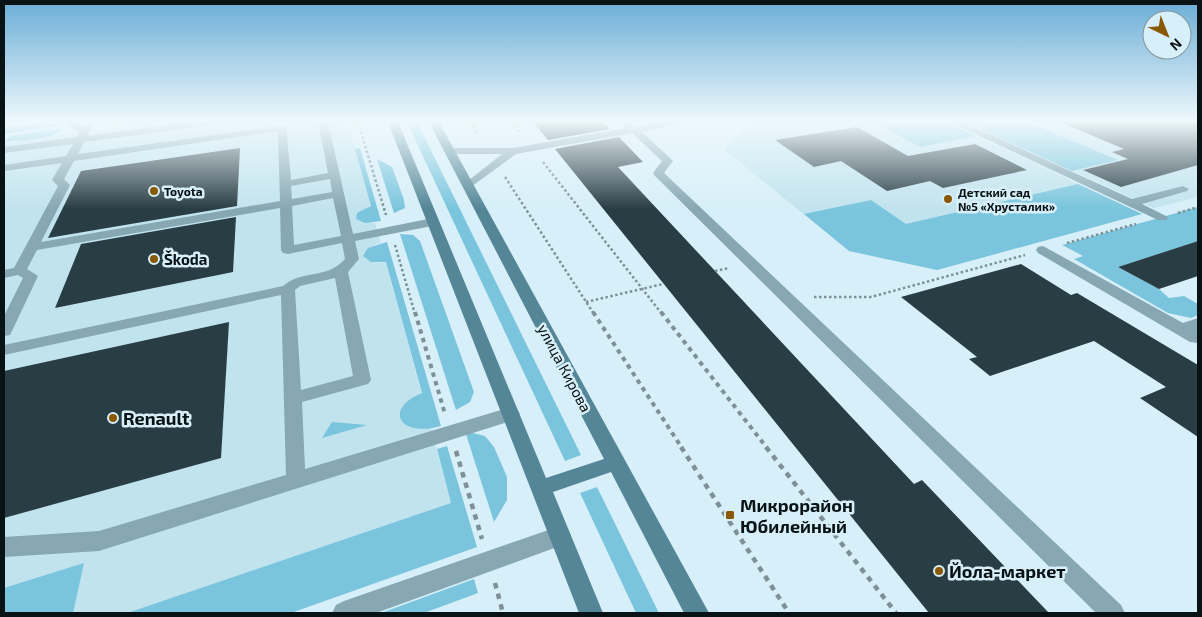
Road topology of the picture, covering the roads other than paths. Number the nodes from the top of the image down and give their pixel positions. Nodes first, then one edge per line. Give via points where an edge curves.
1 (74, 151) edge
2 (120, 151) edge
3 (283, 151) edge
4 (330, 151) edge
5 (405, 151) edge
6 (450, 151) joint
7 (513, 151) joint
8 (657, 151) edge
9 (1018, 151) edge
10 (69, 159) junction
11 (4, 168) edge
12 (335, 176) junction
13 (285, 184) junction
14 (468, 186) junction
15 (1183, 189) dead end
16 (339, 194) junction
17 (286, 203) junction
18 (1131, 203) junction
19 (1162, 217) road end
20 (433, 222) junction
21 (349, 238) junction
22 (32, 247) junction
23 (1043, 250) road end
24 (19, 272) junction
25 (341, 272) junction
26 (4, 274) edge
27 (288, 289) junction
28 (4, 331) edge
29 (1197, 334) edge
30 (4, 350) edge
31 (293, 398) junction
32 (511, 414) junction
33 (616, 463) junction
34 (296, 479) junction
35 (540, 488) junction
36 (560, 536) junction
37 (4, 547) edge
38 (344, 613) edge
39 (591, 613) edge
40 (696, 613) edge
41 (1113, 613) edge

1 - 10 lane
2 - 10 lane
3 - 13 lane
4 - 12 lane
5 - 20 main road
6 - 7 lane
6 - 14 main road, улица Кирова
7 - 14 lane
8 - 41 lane via 668,161 658,173
9 - 18 lane
10 - 11 lane
10 - 22 lane via 58,180 64,185
12 - 13 lane
12 - 16 lane
13 - 17 lane
14 - 33 main road, улица Кирова
15 - 18 lane
16 - 17 lane
16 - 21 lane
17 - 21 lane via 288,250
17 - 22 lane
18 - 19 lane
20 - 21 lane
20 - 32 main road
21 - 25 lane via 352,259
22 - 24 lane
23 - 29 lane
24 - 26 lane
24 - 28 lane via 31,276
25 - 27 lane via 295,283
25 - 31 lane via 362,380
27 - 30 lane
27 - 31 lane
31 - 34 lane
32 - 34 lane
32 - 35 main road
33 - 35 main road
33 - 40 main road, улица Кирова
34 - 37 lane via 99,541
35 - 36 main road
36 - 38 lane
36 - 39 main road

